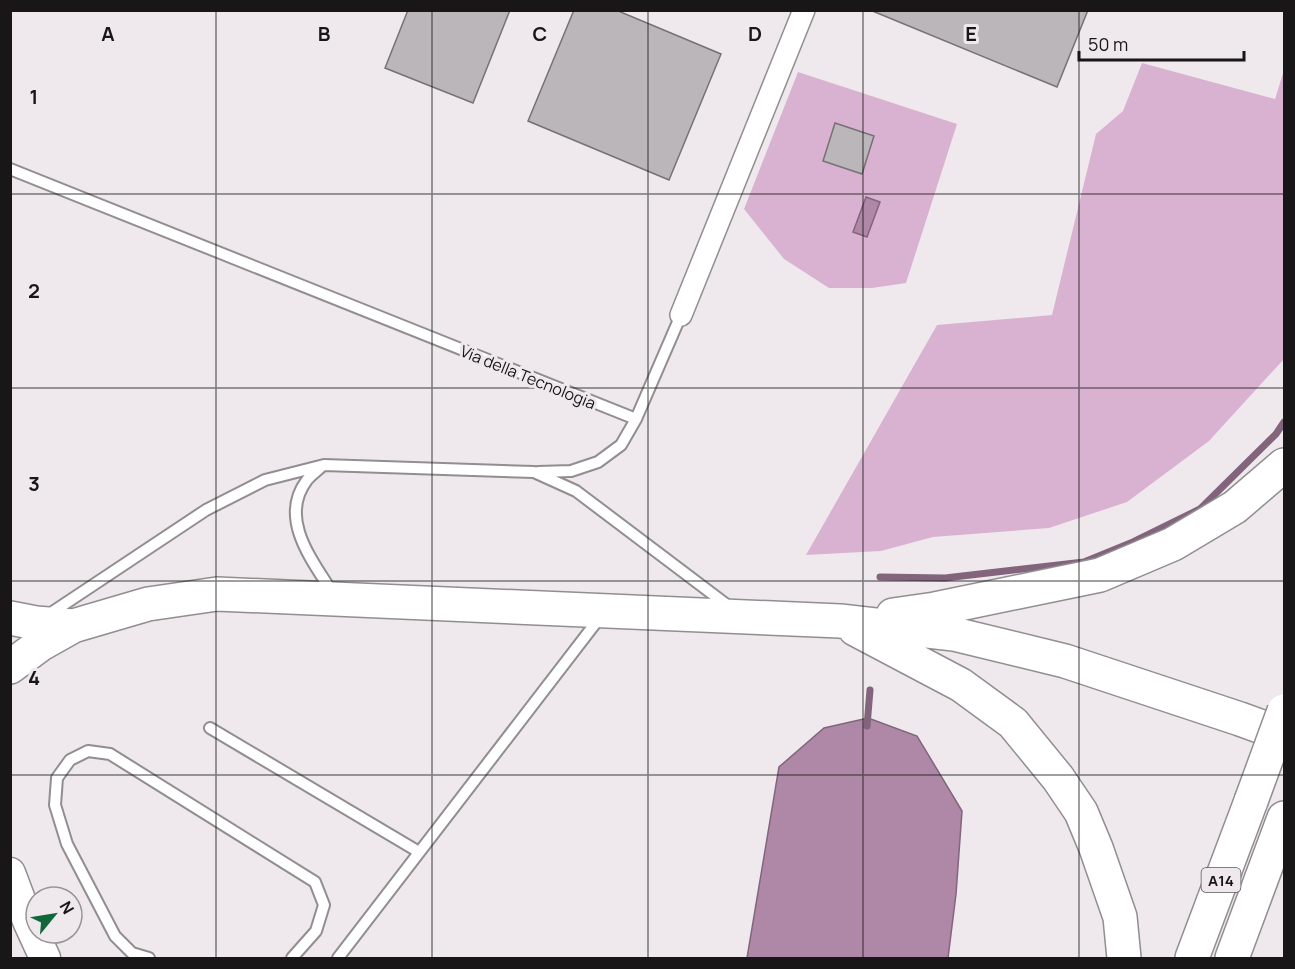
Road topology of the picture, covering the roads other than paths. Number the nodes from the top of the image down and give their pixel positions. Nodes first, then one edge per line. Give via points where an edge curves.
1 (800, 12) edge
2 (10, 169) edge
3 (681, 315) joint
4 (636, 420) junction
5 (324, 465) junction
6 (1284, 465) edge
7 (534, 472) junction
8 (337, 599) junction
9 (605, 611) junction
10 (743, 617) junction
11 (23, 621) edge
12 (840, 621) junction
13 (73, 626) junction
14 (10, 667) edge
15 (1284, 711) edge
16 (210, 728) dead end
17 (1284, 735) edge
18 (1284, 818) edge
19 (419, 852) junction
20 (10, 873) edge
21 (45, 958) edge
22 (149, 958) edge
23 (292, 958) edge
24 (338, 958) edge
25 (1124, 958) edge
26 (1192, 958) edge
27 (1232, 958) edge

1 - 3 street
2 - 4 lane, Via della Tecnologia
3 - 4 lane
4 - 7 lane via 621,445 598,462 572,471
5 - 7 lane
5 - 8 lane via 307,480 297,498 295,519 304,547
5 - 11 lane via 265,480 206,510
6 - 12 highway via 1236,507 1173,544 1100,575 936,609
7 - 10 lane via 576,491
8 - 9 highway
8 - 13 highway via 217,594 148,604
9 - 10 highway
9 - 19 lane
10 - 12 highway
11 - 13 highway
12 - 17 highway via 954,634 1065,661
12 - 25 highway via 961,685 1012,723 1081,812 1120,917
13 - 14 highway
15 - 26 highway, A14, bridge
16 - 19 lane
18 - 27 highway, A14
19 - 24 lane
20 - 21 main road
22 - 23 lane via 132,953 115,936 67,844 55,805 57,778 70,760 88,752 110,754 315,882 324,905 316,931

